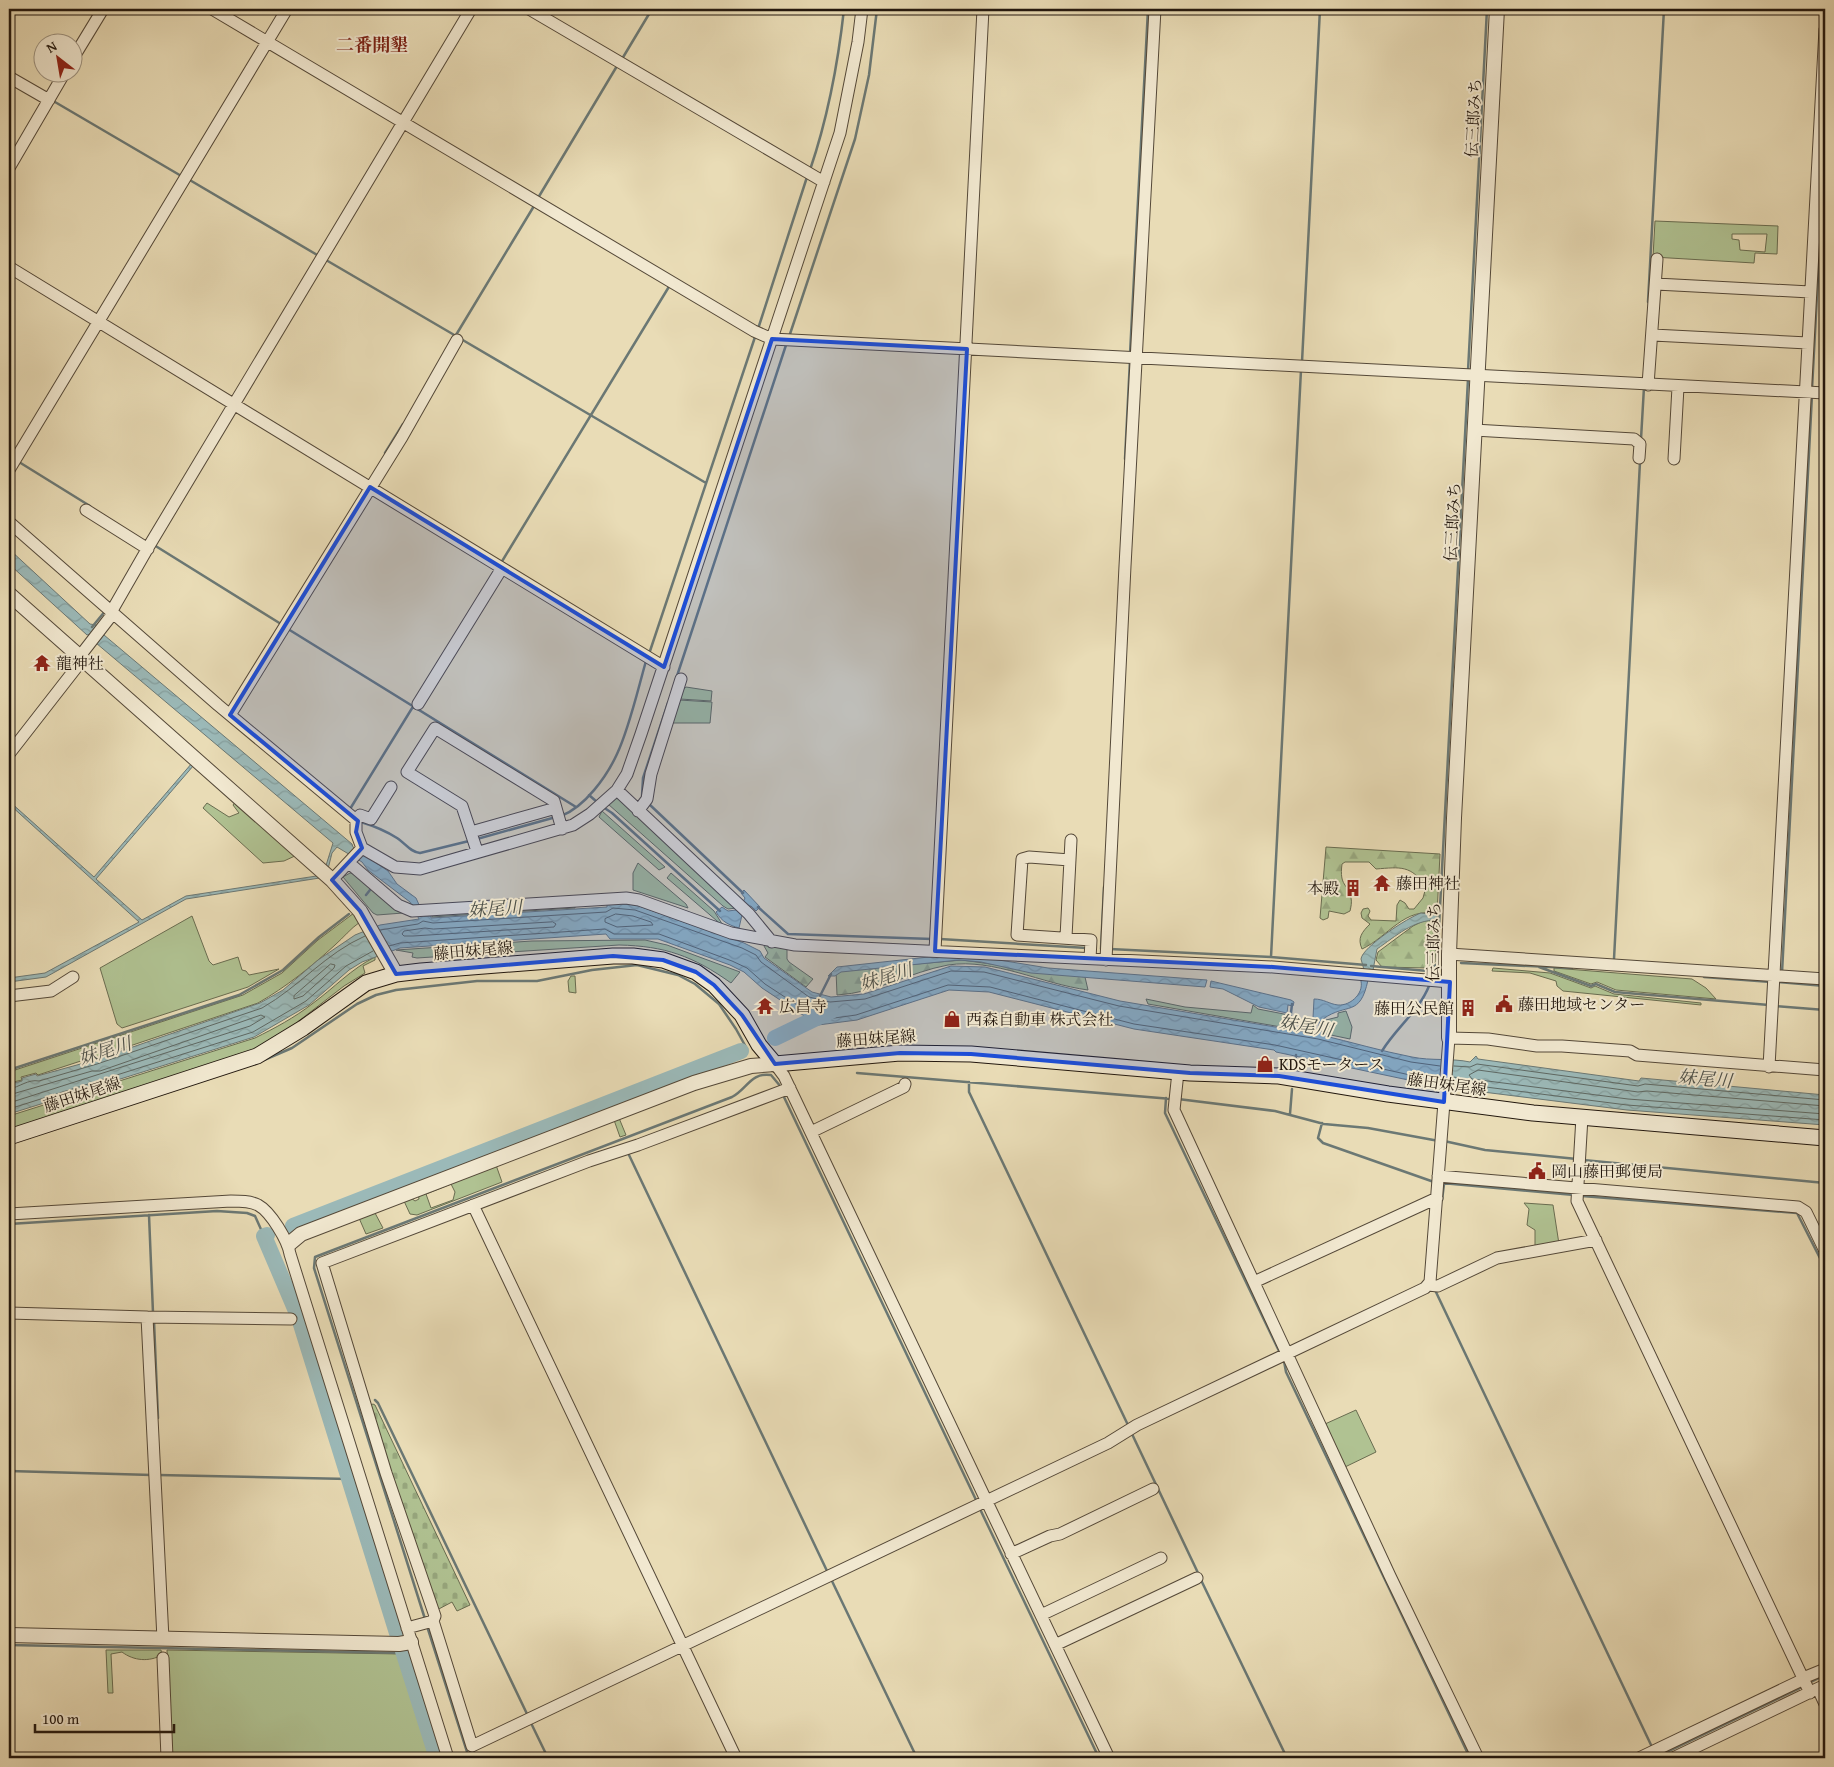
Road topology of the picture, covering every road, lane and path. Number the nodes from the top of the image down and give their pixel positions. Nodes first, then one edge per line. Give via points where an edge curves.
1 (103, 9) edge
2 (212, 9) edge
3 (287, 9) edge
4 (471, 9) edge
5 (529, 9) edge
6 (862, 9) edge
7 (983, 9) edge
8 (1155, 9) edge
9 (1496, 9) edge
10 (1825, 29) edge
11 (266, 40) junction
12 (82, 44) edge
13 (9, 77) edge
14 (58, 82) edge
15 (47, 99) junction
16 (400, 121) junction
17 (9, 168) edge
18 (824, 182) junction
19 (1657, 259) dead end
20 (9, 266) edge
21 (1656, 284) junction
22 (1810, 292) junction
23 (96, 320) junction
24 (1653, 335) junction
25 (457, 340) dead end
26 (782, 340) junction
27 (1808, 343) junction
28 (963, 349) junction
29 (1132, 358) junction
30 (1471, 376) junction
31 (1645, 385) junction
32 (1678, 387) junction
33 (1814, 392) edge
34 (233, 403) junction
35 (1474, 430) junction
36 (1639, 458) dead end
37 (1674, 459) dead end
38 (11, 462) edge
39 (367, 486) junction
40 (86, 510) dead end
41 (9, 522) edge
42 (148, 546) junction
43 (502, 568) junction
44 (9, 594) edge
45 (109, 609) junction
46 (81, 658) junction
47 (664, 667) junction
48 (681, 679) dead end
49 (418, 704) dead end
50 (230, 715) junction
51 (9, 754) edge
52 (390, 787) dead end
53 (617, 790) junction
54 (643, 804) junction
55 (559, 817) junction
56 (356, 820) junction
57 (1070, 840) dead end
58 (473, 841) junction
59 (356, 855) junction
60 (1070, 860) junction
61 (332, 880) junction
62 (1066, 937) junction
63 (772, 942) junction
64 (936, 943) junction
65 (1091, 952) junction
66 (1107, 953) junction
67 (1449, 954) junction
68 (396, 974) junction
69 (73, 977) dead end
70 (1777, 978) junction
71 (1825, 979) edge
72 (1450, 982) junction
73 (9, 996) edge
74 (1448, 1044) junction
75 (774, 1064) junction
76 (1769, 1067) junction
77 (1825, 1070) edge
78 (1178, 1072) junction
79 (906, 1084) dead end
80 (790, 1088) junction
81 (1444, 1095) junction
82 (1582, 1117) junction
83 (811, 1132) junction
84 (9, 1137) edge
85 (1825, 1138) edge
86 (1438, 1185) junction
87 (1577, 1193) junction
88 (470, 1206) junction
89 (9, 1214) edge
90 (1596, 1240) junction
91 (289, 1244) junction
92 (1825, 1251) edge
93 (1254, 1282) junction
94 (1433, 1286) junction
95 (9, 1313) edge
96 (147, 1317) junction
97 (291, 1319) dead end
98 (1288, 1353) junction
99 (1153, 1488) dead end
100 (981, 1503) junction
101 (1011, 1554) junction
102 (1161, 1558) dead end
103 (1197, 1578) dead end
104 (1041, 1615) junction
105 (428, 1622) junction
106 (410, 1635) junction
107 (9, 1636) edge
108 (163, 1639) junction
109 (1055, 1645) junction
110 (680, 1648) junction
111 (163, 1658) dead end
112 (1825, 1669) edge
113 (1810, 1683) edge
114 (1825, 1704) edge
115 (1695, 1738) junction
116 (167, 1758) edge
117 (448, 1758) edge
118 (736, 1758) edge
119 (1110, 1758) edge
120 (1478, 1758) edge
121 (1639, 1758) edge
122 (1673, 1758) edge

1 - 12 street
2 - 11 street
3 - 11 street
4 - 16 street
5 - 18 street
6 - 18 street via 840,133
7 - 28 street
8 - 29 street
9 - 30 street, 伝三郎みち
10 - 22 street
11 - 16 street
11 - 23 street
13 - 15 street
14 - 15 street
15 - 17 street
16 - 26 street via 757,333
16 - 34 street
18 - 26 street
19 - 21 street
20 - 23 street
21 - 22 street
21 - 24 street
22 - 27 street
23 - 34 street
23 - 38 street
24 - 27 street
24 - 31 street
25 - 39 street via 402,437
26 - 28 street
26 - 47 street via 746,425
27 - 33 street
28 - 29 street
28 - 64 street
29 - 30 street
29 - 66 street
30 - 31 street
30 - 35 street, 伝三郎みち
31 - 32 street
32 - 33 street
32 - 37 street
33 - 70 street
34 - 39 street
34 - 42 street
35 - 36 street via 1634,439 1640,444
35 - 67 street, 伝三郎みち
39 - 43 street
39 - 50 street
40 - 42 street
41 - 45 street
42 - 45 street
43 - 47 street
43 - 49 street
44 - 46 street
45 - 46 street via 111,616
45 - 50 street
46 - 51 street
46 - 61 street
47 - 53 street via 627,774
48 - 54 street
50 - 56 street
52 - 56 street via 371,818 360,814
53 - 54 street
53 - 55 street via 582,820
54 - 63 street via 757,922
55 - 58 street
55 - 58 street
55 - 58 street via 554,801 435,728 407,772 462,806
56 - 59 street
57 - 60 street
58 - 59 street via 435,865 411,870
59 - 61 street
59 - 63 street via 398,905 412,911 626,898 731,933
60 - 62 street
60 - 62 street via 1022,859 1018,926 1018,935
61 - 68 street via 368,923
62 - 65 street via 1091,940
63 - 64 street via 846,948
64 - 65 street
65 - 66 street
66 - 72 street
67 - 70 street
67 - 72 street, 伝三郎みち
68 - 75 main road, 藤田妹尾線 via 613,956 663,960 696,972 714,984 742,1015
68 - 84 main road, 藤田妹尾線 via 356,988 303,1028 257,1056
69 - 73 street via 51,991
70 - 71 street
70 - 76 street
72 - 74 street, 伝三郎みち
74 - 76 street via 1488,1039
74 - 81 street
75 - 78 main road, 藤田妹尾線 via 928,1052
75 - 80 street
75 - 91 street via 750,1066 694,1083 301,1234
76 - 77 street
78 - 81 main road, 藤田妹尾線 via 1278,1076
78 - 93 street via 1174,1110
79 - 83 street
80 - 83 street
80 - 88 street
81 - 82 main road, 藤田妹尾線
81 - 86 street
82 - 85 main road, 藤田妹尾線
82 - 87 street
83 - 100 street
86 - 87 street
86 - 93 street
86 - 94 street via 1430,1282
87 - 90 street
87 - 92 street via 1798,1206 1806,1212
88 - 105 street via 325,1260 322,1267 435,1616
88 - 110 street
89 - 91 street via 242,1201 263,1209
90 - 94 street via 1497,1258
90 - 113 street
91 - 106 street
93 - 98 street
94 - 98 street
95 - 96 street
96 - 97 street
96 - 108 street
98 - 100 street
98 - 120 street
99 - 101 street via 1060,1534
100 - 101 street
100 - 110 street
101 - 104 street
102 - 104 street
103 - 109 street
104 - 109 street
105 - 106 street
105 - 110 street via 472,1746
106 - 108 street via 399,1644
106 - 117 street
107 - 108 street
109 - 119 street
110 - 118 street
111 - 116 street
112 - 113 street
113 - 114 street
113 - 115 street
115 - 121 street
115 - 122 street

